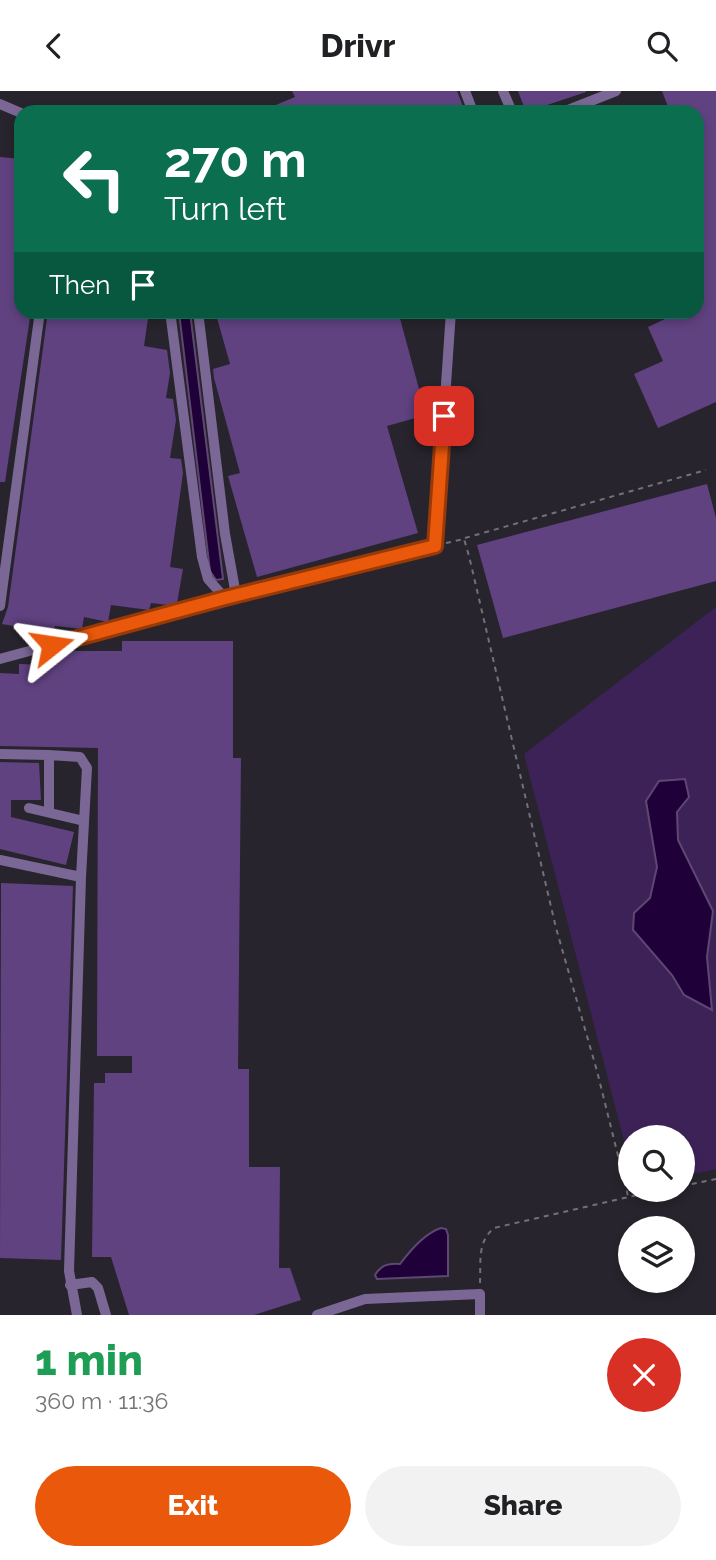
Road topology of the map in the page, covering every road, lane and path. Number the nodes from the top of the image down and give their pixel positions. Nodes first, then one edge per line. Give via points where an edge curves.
1 (616, 91) edge
2 (581, 105) edge
3 (39, 319) edge
4 (171, 319) edge
5 (199, 319) edge
6 (450, 319) edge
7 (706, 470) dead end
8 (464, 539) junction
9 (435, 546) junction
10 (230, 596) junction
11 (0, 606) edge
12 (0, 659) edge
13 (0, 754) edge
14 (49, 755) junction
15 (29, 808) dead end
16 (49, 811) junction
17 (84, 821) junction
18 (0, 860) edge
19 (81, 877) junction
20 (618, 1156) edge
21 (716, 1179) edge
22 (695, 1183) edge
23 (618, 1198) edge
24 (70, 1285) junction
25 (480, 1294) junction
26 (77, 1315) edge
27 (106, 1315) edge
28 (317, 1315) edge
29 (480, 1315) edge

1 - 2 street
3 - 11 street
4 - 10 street via 202,557 208,579
5 - 10 street
6 - 9 street
7 - 8 path
8 - 9 path
8 - 20 path via 556,928
9 - 10 street
10 - 12 street
13 - 14 street
14 - 16 street
14 - 17 street via 85,761
15 - 16 street
16 - 17 street
17 - 19 street
18 - 19 street
19 - 24 street
21 - 22 path
23 - 25 path via 494,1228 481,1244
24 - 26 street
24 - 27 street via 92,1282
25 - 28 street via 365,1299
25 - 29 street

